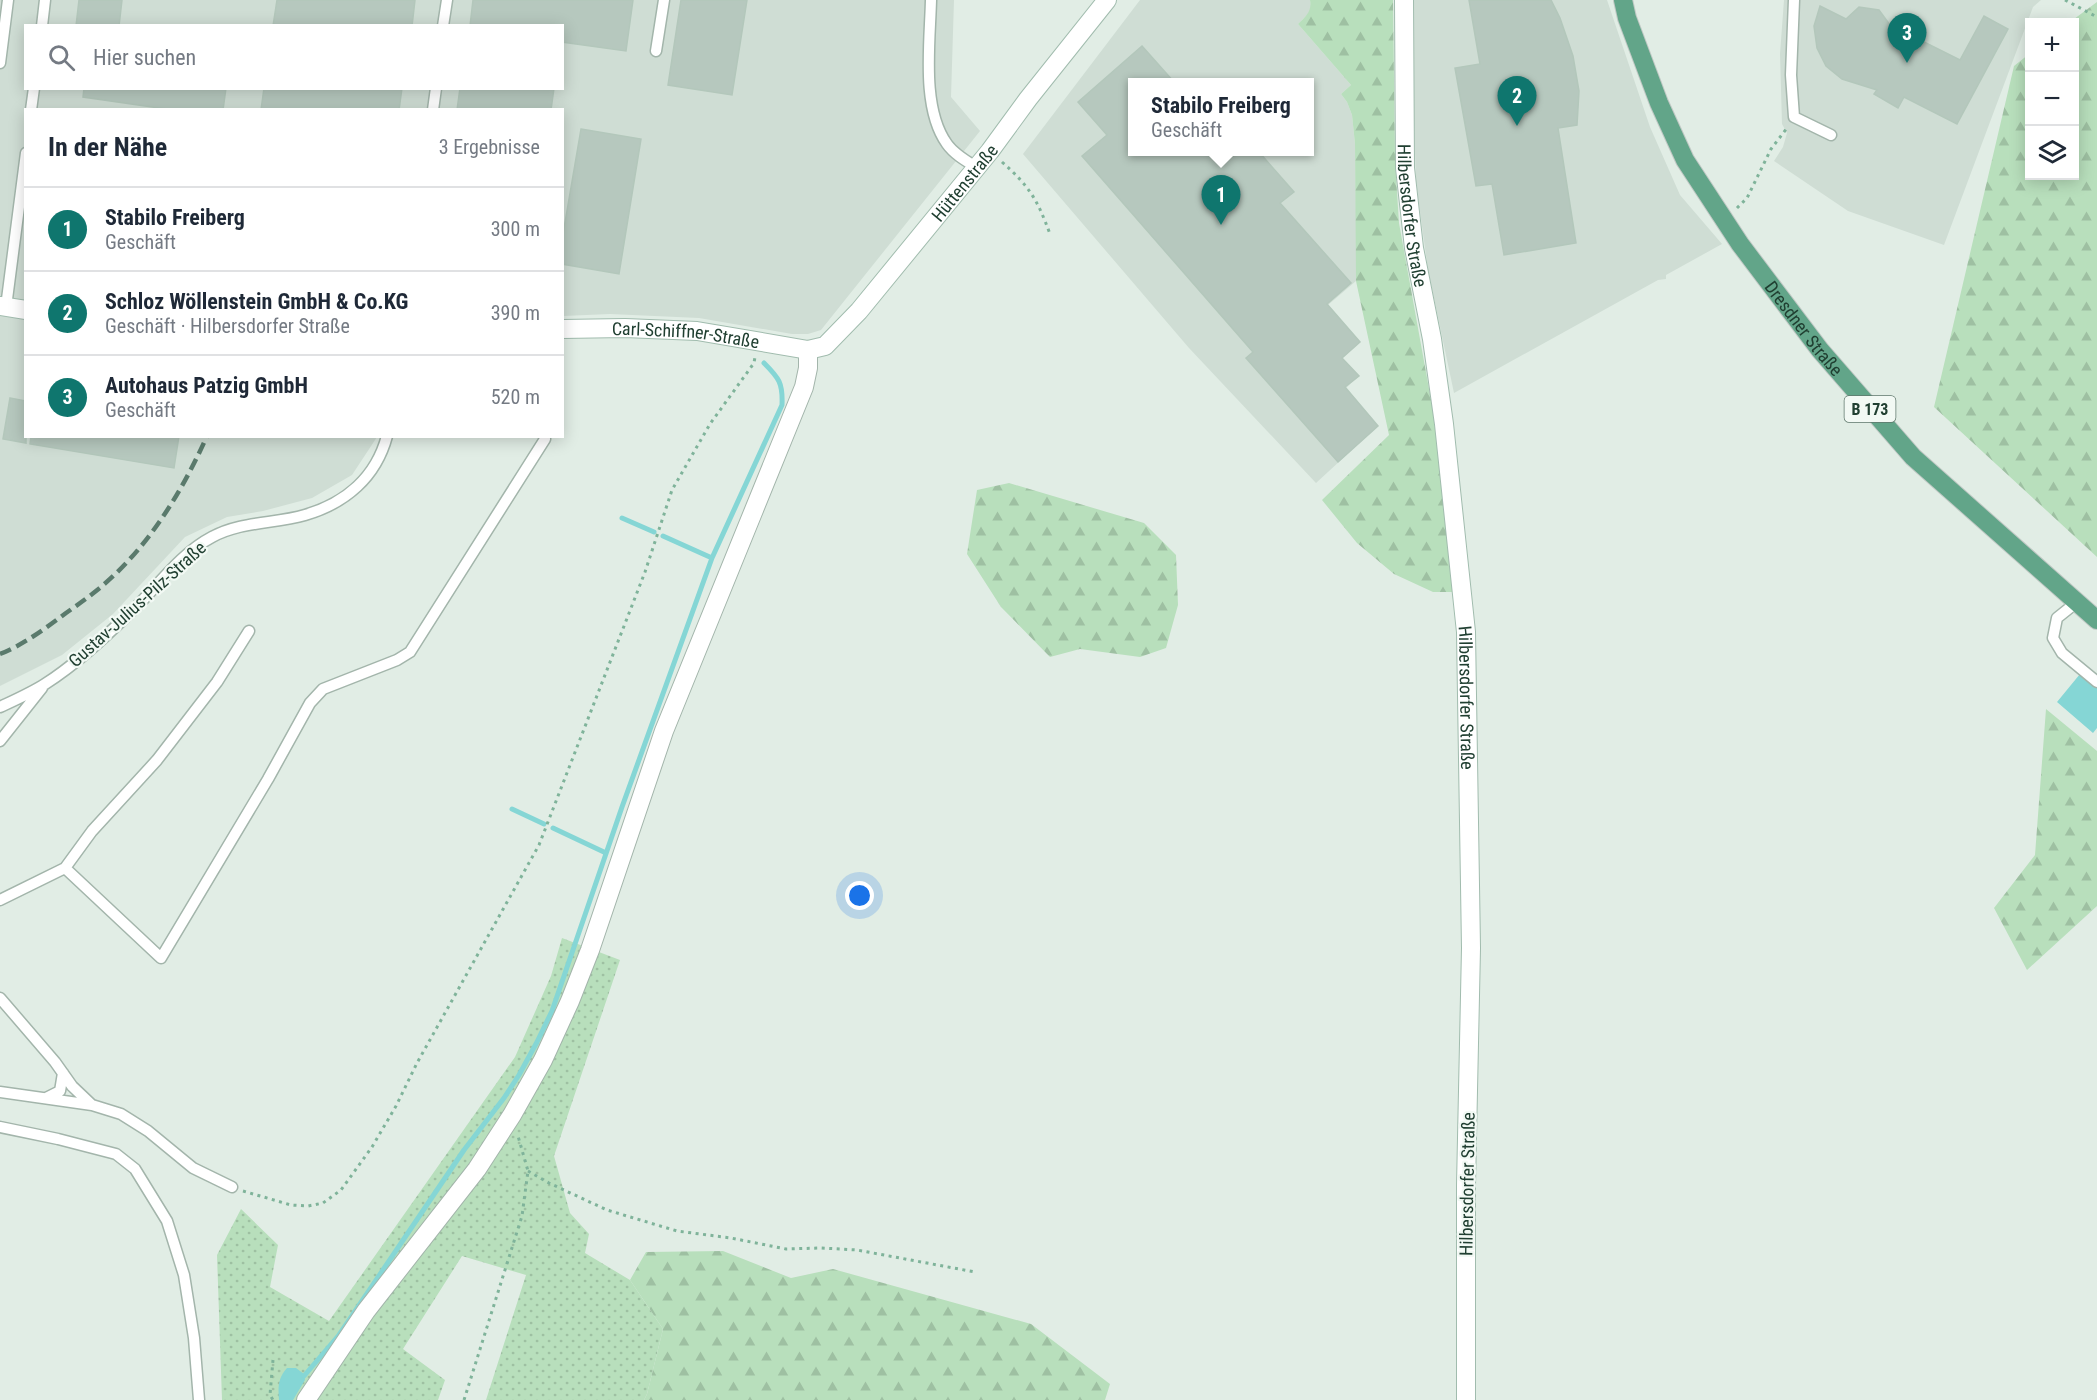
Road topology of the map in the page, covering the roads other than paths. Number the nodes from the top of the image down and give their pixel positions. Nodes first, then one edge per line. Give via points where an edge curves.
1 (9, 0) edge
2 (45, 0) edge
3 (447, 0) edge
4 (664, 0) edge
5 (931, 0) edge
6 (1107, 0) edge
7 (1404, 0) edge
8 (1623, 0) edge
9 (1794, 0) edge
10 (42, 24) edge
11 (443, 24) edge
12 (656, 51) dead end
13 (0, 63) edge
14 (34, 90) edge
15 (436, 90) edge
16 (31, 108) edge
17 (433, 108) edge
18 (1831, 135) dead end
19 (24, 166) edge
20 (976, 167) junction
21 (3, 306) edge
22 (24, 310) edge
23 (564, 329) edge
24 (808, 350) junction
25 (386, 438) edge
26 (545, 440) dead end
27 (2077, 602) junction
28 (2097, 620) edge
29 (249, 631) dead end
30 (2097, 682) edge
31 (44, 685) junction
32 (0, 707) edge
33 (0, 741) edge
34 (65, 867) junction
35 (0, 900) edge
36 (0, 998) edge
37 (63, 1073) junction
38 (0, 1092) edge
39 (45, 1098) junction
40 (92, 1105) junction
41 (0, 1127) edge
42 (232, 1187) dead end
43 (199, 1400) edge
44 (306, 1400) edge
45 (1466, 1400) edge

1 - 13 lane
2 - 10 lane
3 - 11 lane
4 - 12 lane
5 - 20 lane via 932,110 948,146
6 - 20 main road, Hüttenstraße
7 - 45 main road, Hilbersdorfer Straße via 1405,168 1414,248 1444,424 1466,633 1471,948
8 - 27 main road, Dresdner Straße / B 173 via 1663,112 1685,160 1820,350 1913,457
9 - 18 lane via 1794,117
14 - 16 lane
15 - 17 lane
19 - 21 lane
20 - 24 main road, Hüttenstraße via 844,327 825,346
21 - 22 main road
23 - 24 main road, Carl-Schiffner-Straße via 697,331
24 - 44 main road via 804,387 664,731 574,991 543,1060 477,1169 366,1311
25 - 31 lane, Gustav-Julius-Pilz-Straße via 382,456 352,491 305,515 232,528 212,537 169,571 130,614
26 - 34 lane via 410,652 323,690 310,703 161,957
27 - 28 main road, Dresdner Straße / B 173
27 - 30 lane via 2057,618 2053,638 2062,653
29 - 34 lane via 217,682 164,751
31 - 32 lane, Gustav-Julius-Pilz-Straße
31 - 33 lane
34 - 35 lane
36 - 37 lane
37 - 39 lane via 60,1091
37 - 40 lane
38 - 39 lane
39 - 40 lane
40 - 42 lane via 121,1114 194,1168
41 - 43 lane via 116,1154 135,1169 167,1221 184,1275

